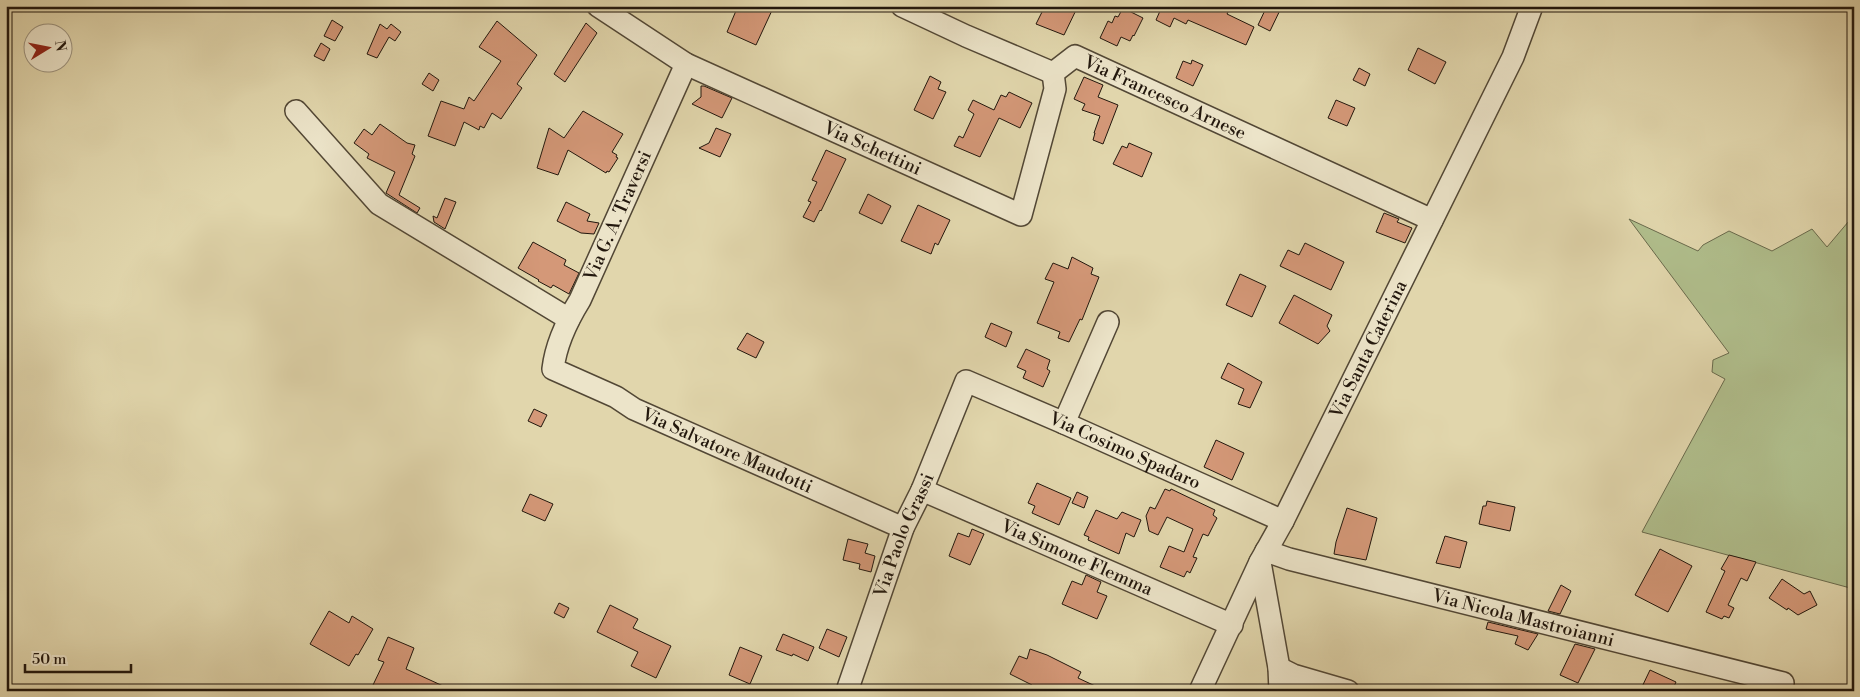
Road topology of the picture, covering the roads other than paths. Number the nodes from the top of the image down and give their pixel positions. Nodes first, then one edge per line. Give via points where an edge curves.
1 (598, 6) edge
2 (902, 6) edge
3 (1532, 6) edge
4 (686, 64) junction
5 (1053, 73) junction
6 (296, 111) dead end
7 (1432, 220) junction
8 (569, 319) junction
9 (1108, 322) dead end
10 (553, 369) joint
11 (966, 381) joint
12 (1064, 423) junction
13 (922, 490) junction
14 (1283, 521) junction
15 (904, 528) junction
16 (1263, 556) junction
17 (1232, 625) junction
18 (1279, 668) junction
19 (1783, 683) dead end
20 (847, 691) edge
21 (1200, 691) edge
22 (1280, 691) edge
23 (1348, 691) edge

1 - 4 street, Via Schettini
2 - 5 street
3 - 7 street, Via Santa Caterina via 1513,57
4 - 5 street, Via Schettini via 1021,215 1055,89
4 - 8 street, Via G. A. Traversi
5 - 7 street, Via Francesco Arnese via 1076,56
6 - 8 street via 379,204
7 - 14 street, Via Santa Caterina
8 - 10 street, Via G. A. Traversi via 555,352
9 - 12 street
10 - 15 street, Via Salvatore Maudotti via 616,397 634,409
11 - 12 street, Via Cosimo Spadaro
11 - 13 street, Via Paolo Grassi
12 - 14 street, Via Cosimo Spadaro
13 - 15 street, Via Paolo Grassi
13 - 17 street, Via Simone Flemma
14 - 16 street, Via Santa Caterina
15 - 20 street, Via Paolo Grassi
16 - 17 street, Via Santa Caterina
16 - 18 street
16 - 19 street, Via Nicola Mastroianni
17 - 21 street, Via Santa Caterina
18 - 22 street
18 - 23 street

